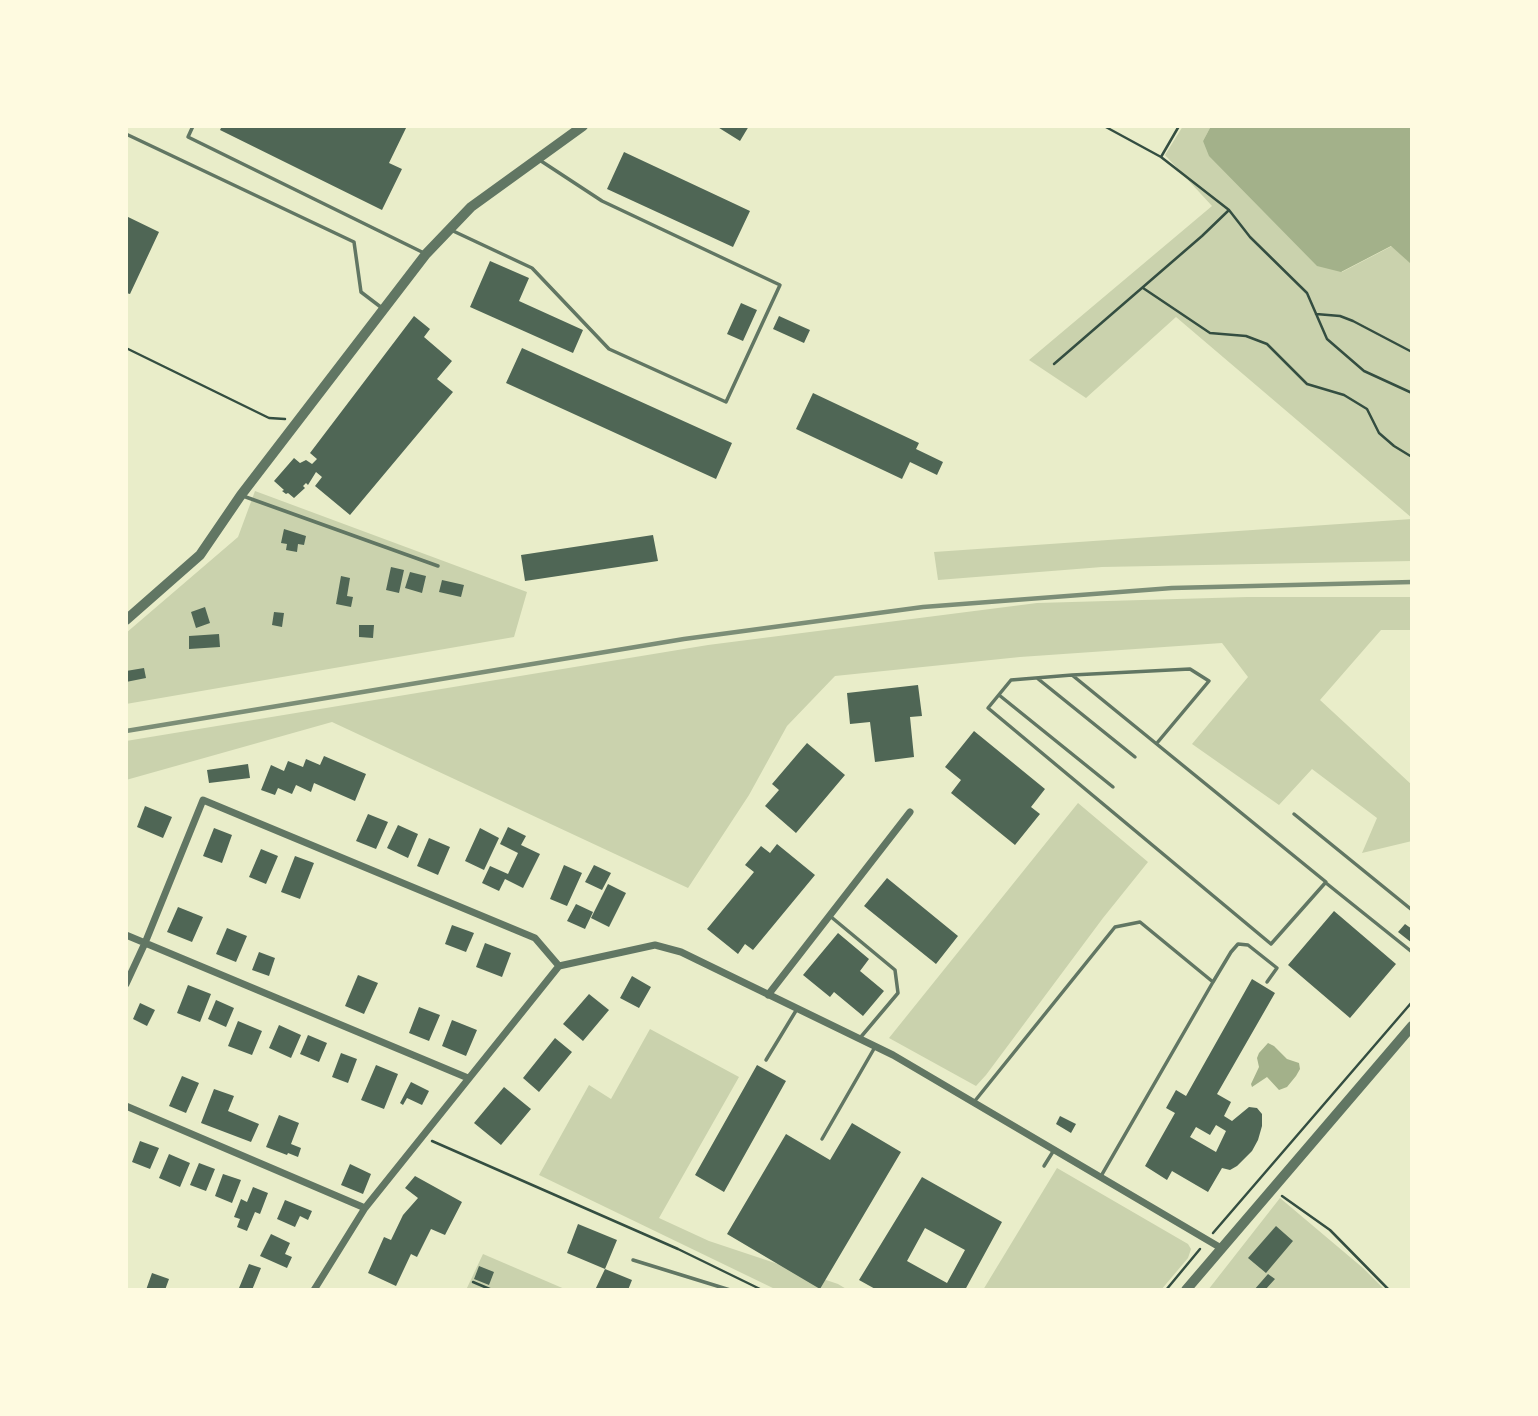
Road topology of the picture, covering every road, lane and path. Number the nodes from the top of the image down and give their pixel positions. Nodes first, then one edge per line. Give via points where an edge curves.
1 (193, 126) edge
2 (583, 126) edge
3 (1104, 126) edge
4 (1178, 126) edge
5 (126, 134) edge
6 (1161, 157) junction
7 (537, 159) junction
8 (1229, 210) junction
9 (449, 229) junction
10 (426, 254) junction
11 (1143, 288) junction
12 (384, 309) junction
13 (1316, 314) junction
14 (126, 348) edge
15 (1412, 352) edge
16 (1054, 364) dead end
17 (1412, 393) edge
18 (300, 420) junction
19 (1412, 457) edge
20 (242, 495) junction
21 (439, 566) dead end
22 (126, 620) edge
23 (1072, 675) junction
24 (1036, 677) junction
25 (999, 695) junction
26 (1157, 743) junction
27 (1135, 757) dead end
28 (1113, 787) dead end
29 (910, 812) dead end
30 (1294, 814) dead end
31 (1326, 882) junction
32 (1412, 910) edge
33 (828, 915) junction
34 (126, 935) edge
35 (145, 943) junction
36 (1412, 952) edge
37 (559, 967) junction
38 (1213, 982) junction
39 (1267, 982) dead end
40 (126, 984) edge
41 (768, 995) junction
42 (1412, 1002) edge
43 (797, 1009) junction
44 (1412, 1026) edge
45 (859, 1039) junction
46 (875, 1046) junction
47 (766, 1060) dead end
48 (468, 1079) junction
49 (974, 1102) junction
50 (126, 1106) edge
51 (422, 1137) junction
52 (822, 1139) dead end
53 (1055, 1150) junction
54 (1044, 1166) dead end
55 (1100, 1178) junction
56 (1273, 1189) junction
57 (365, 1208) junction
58 (1216, 1230) dead end
59 (1220, 1248) junction
60 (1199, 1249) dead end
61 (633, 1259) dead end
62 (473, 1282) dead end
63 (314, 1290) edge
64 (492, 1290) edge
65 (730, 1290) edge
66 (762, 1290) edge
67 (1166, 1290) edge
68 (1186, 1290) edge
69 (1389, 1290) edge

1 - 10 lane via 188,137
2 - 7 street
3 - 6 path
4 - 6 path
5 - 12 lane via 354,242 361,292
6 - 8 path
7 - 9 street via 471,207
7 - 9 lane via 602,201 780,285 726,402 609,349 532,268
8 - 11 path
8 - 13 path via 1307,293
9 - 10 street
10 - 12 street
11 - 16 path
11 - 19 path via 1210,333 1246,336 1268,344 1307,384 1344,395 1367,409 1379,433
12 - 18 street
13 - 15 path via 1353,321
13 - 17 path via 1327,339 1364,372
14 - 18 path via 269,418
18 - 20 street
20 - 21 lane
20 - 22 street via 200,555
23 - 24 lane
23 - 26 lane
23 - 26 lane via 1190,669 1209,681
24 - 25 lane via 1011,680
24 - 27 lane
25 - 28 lane
25 - 31 lane via 988,708 1271,944
26 - 31 lane
29 - 33 street
30 - 32 lane
31 - 36 lane
33 - 41 street
33 - 45 lane via 895,970 898,993
34 - 35 street
35 - 37 street via 203,800 535,938
35 - 40 street
35 - 48 street
37 - 41 street via 655,945 681,952
37 - 48 street
38 - 39 lane via 1238,944 1248,945 1277,968
38 - 49 lane via 1140,922 1115,927
38 - 55 lane
41 - 43 street
42 - 58 path
43 - 45 street
43 - 47 lane
44 - 56 street
45 - 46 street
46 - 49 street
46 - 52 lane
48 - 51 street
49 - 53 street
50 - 57 street
51 - 57 street
51 - 66 path
53 - 54 lane
53 - 55 street
55 - 59 street
56 - 59 street
56 - 69 path via 1330,1230
57 - 63 street
59 - 68 street
60 - 67 path
61 - 65 lane
62 - 64 path

